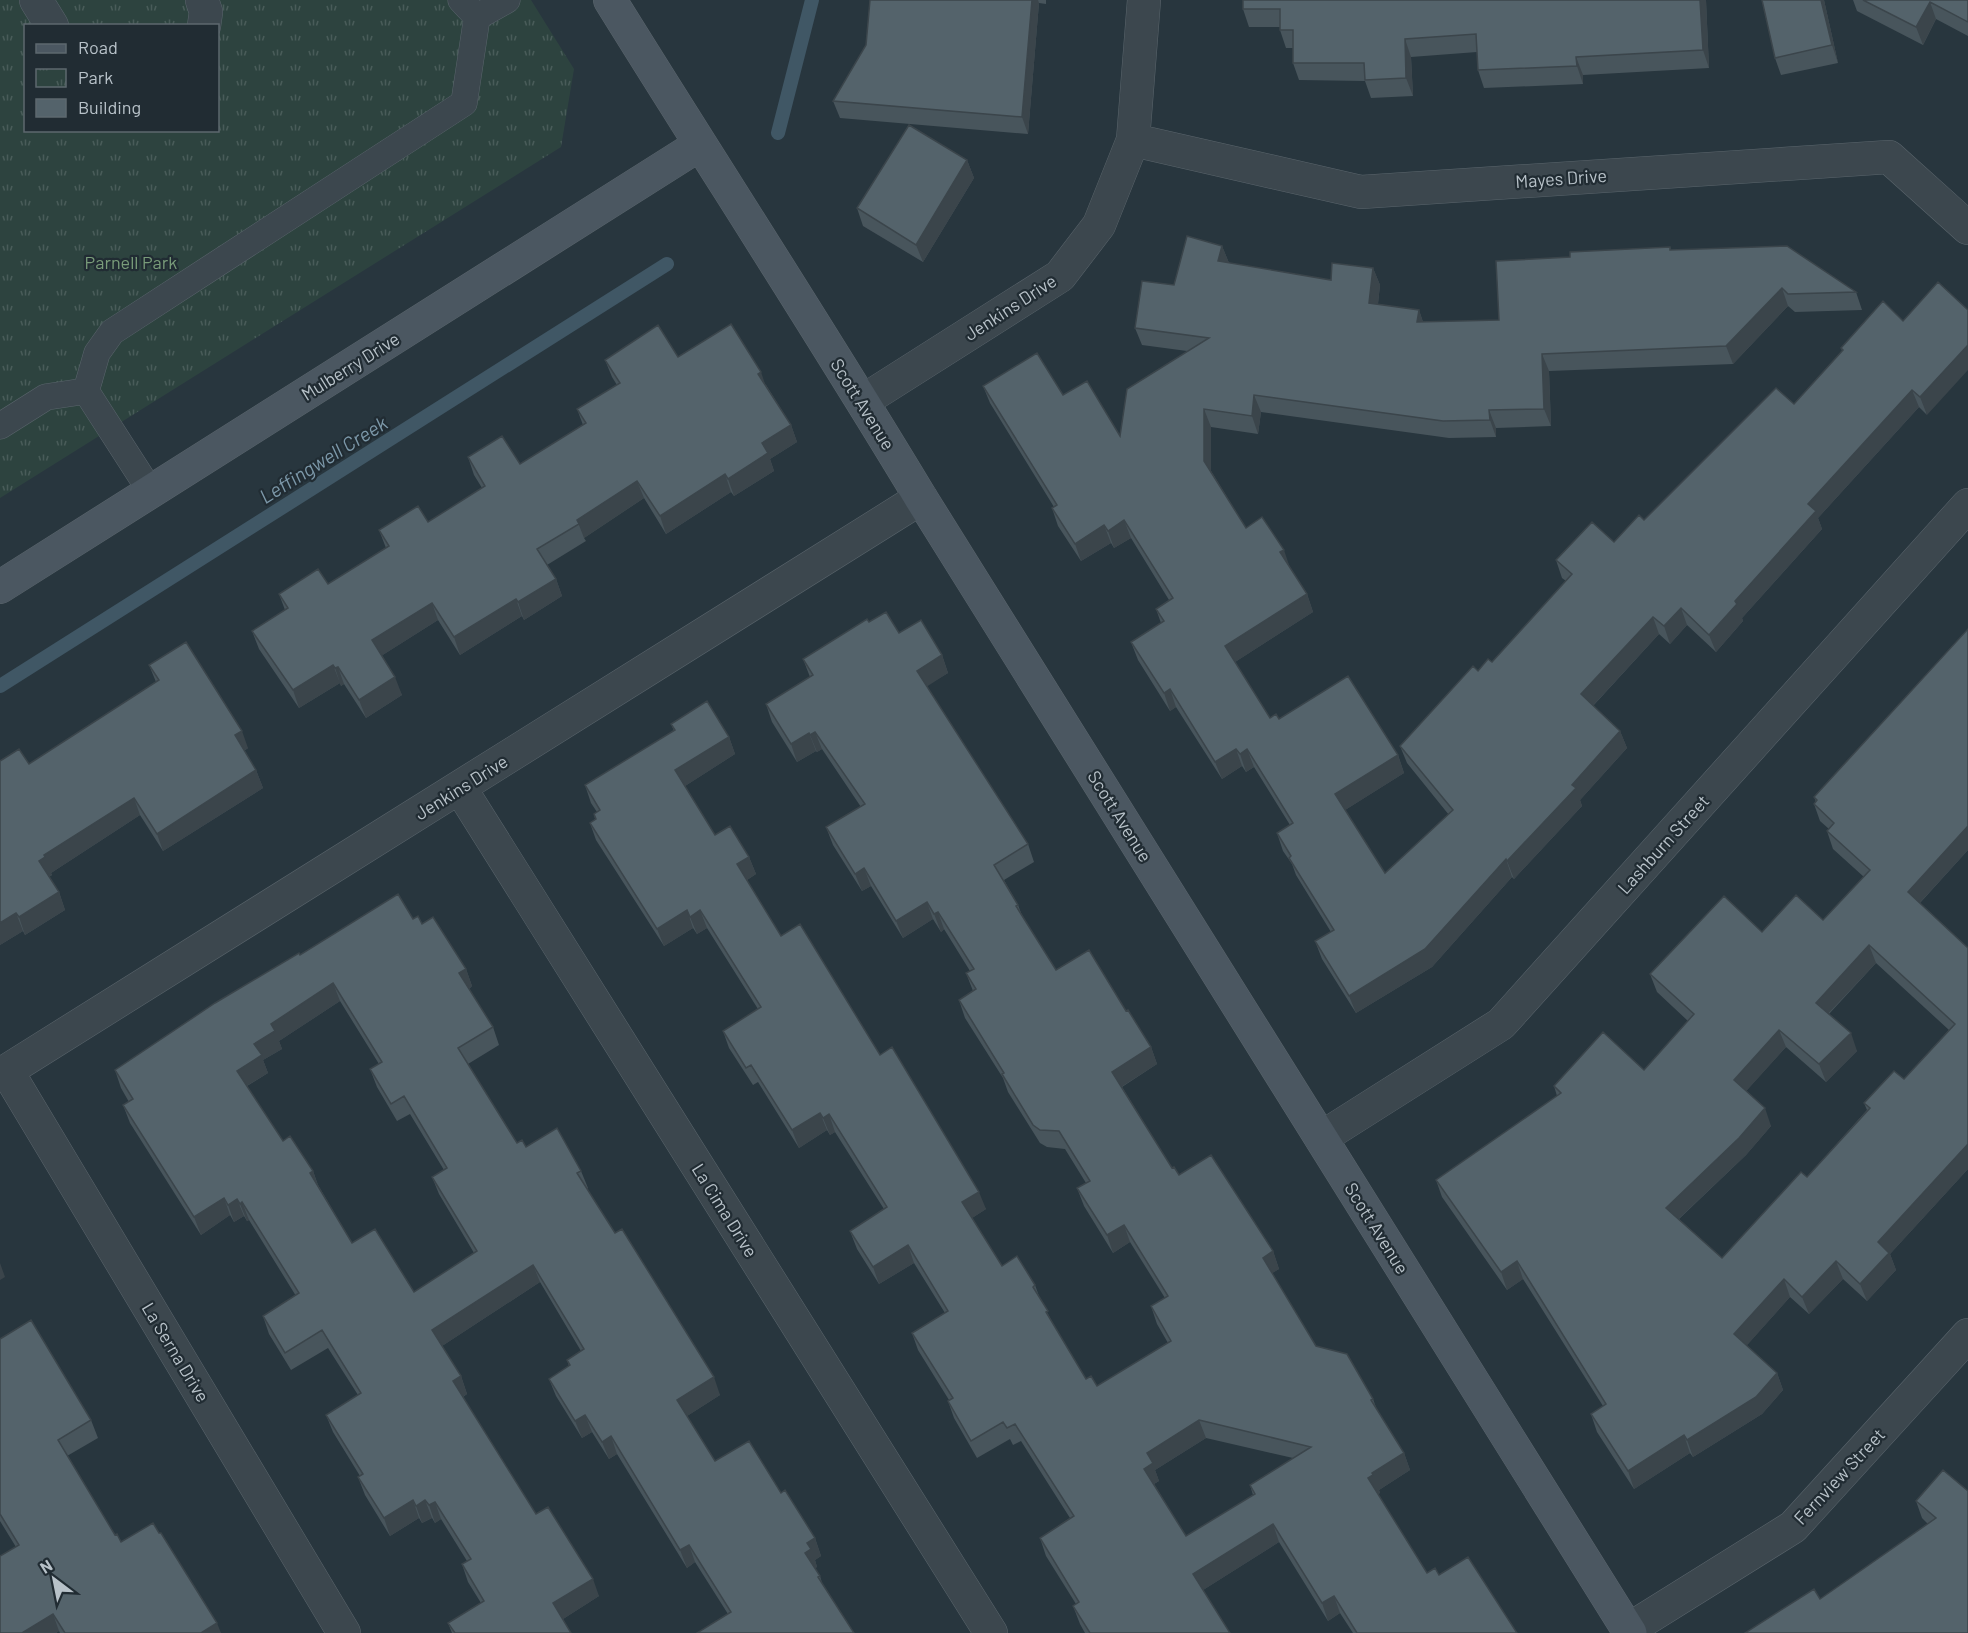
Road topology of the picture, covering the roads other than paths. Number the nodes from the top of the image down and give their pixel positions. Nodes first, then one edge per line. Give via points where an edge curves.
1 (36, 0) edge
2 (202, 0) edge
3 (507, 0) edge
4 (610, 0) edge
5 (1144, 0) edge
6 (469, 9) edge
7 (51, 24) edge
8 (204, 24) edge
9 (1132, 140) junction
10 (699, 145) junction
11 (1968, 228) edge
12 (86, 391) junction
13 (862, 401) junction
14 (0, 426) edge
15 (151, 492) junction
16 (921, 498) junction
17 (1968, 505) edge
18 (0, 587) edge
19 (460, 788) junction
20 (3, 1073) edge
21 (1321, 1138) junction
22 (1968, 1335) edge
23 (1629, 1632) edge
24 (344, 1633) edge
25 (991, 1633) edge

1 - 7 street
2 - 8 street
3 - 6 lane
4 - 10 street, Scott Avenue
5 - 9 street, Jenkins Drive
6 - 12 lane via 464,103 112,332 97,353
9 - 11 street, Mayes Drive via 1362,192 1889,157
9 - 13 street, Jenkins Drive via 1099,225 1060,276
10 - 13 street, Scott Avenue
10 - 15 street, Mulberry Drive
12 - 14 lane via 46,398
12 - 15 lane
13 - 16 street, Scott Avenue
15 - 18 street, Mulberry Drive
16 - 19 street, Jenkins Drive
16 - 21 street, Scott Avenue
17 - 21 street, Lashburn Street via 1501,1024
19 - 20 street, Jenkins Drive
19 - 25 street, La Cima Drive
20 - 24 street, La Serna Drive
21 - 23 street, Scott Avenue
22 - 23 street, Fernview Street via 1793,1527

